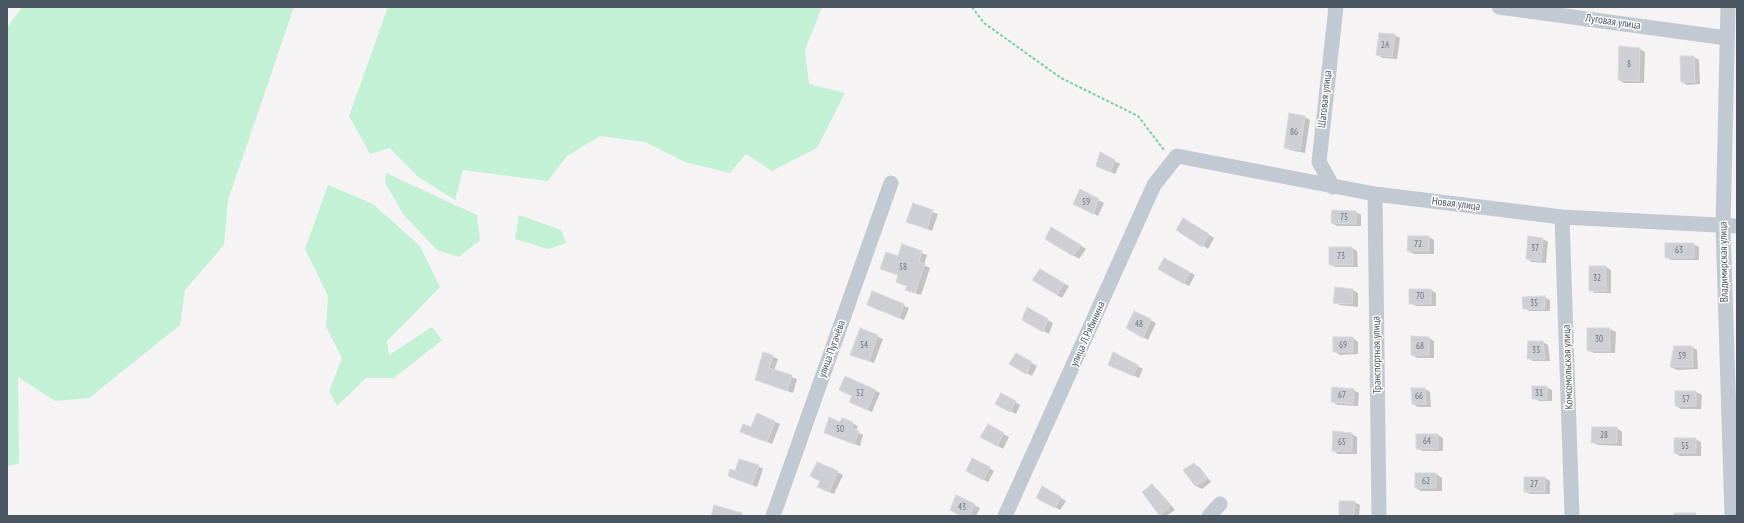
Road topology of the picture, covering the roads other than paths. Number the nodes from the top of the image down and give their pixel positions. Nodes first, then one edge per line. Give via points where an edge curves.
1 (1336, 7) edge
2 (1499, 7) edge
3 (1728, 7) edge
4 (1727, 38) junction
5 (1732, 68) edge
6 (1175, 158) joint
7 (891, 182) dead end
8 (1333, 187) junction
9 (1375, 194) junction
10 (1562, 218) junction
11 (1730, 226) edge
12 (1220, 504) dead end
13 (773, 516) edge
14 (1005, 516) edge
15 (1209, 516) edge
16 (1379, 516) edge
17 (1572, 516) edge
18 (1732, 516) edge

1 - 8 street, Шаговая улица via 1319,162
2 - 4 street, Луговая улица
3 - 4 street, Владимирская улица
4 - 5 street, Владимирская улица
5 - 11 street, Владимирская улица
6 - 8 street, Новая улица
6 - 14 street, улица Л.Рябинина via 1154,185
7 - 13 street, улица Пугачёва
8 - 9 street, Новая улица
9 - 10 street, Новая улица
9 - 16 street, Транспортная улица
10 - 11 street, Новая улица
10 - 17 street, Комсомольская улица
11 - 18 street, Владимирская улица
12 - 15 street

